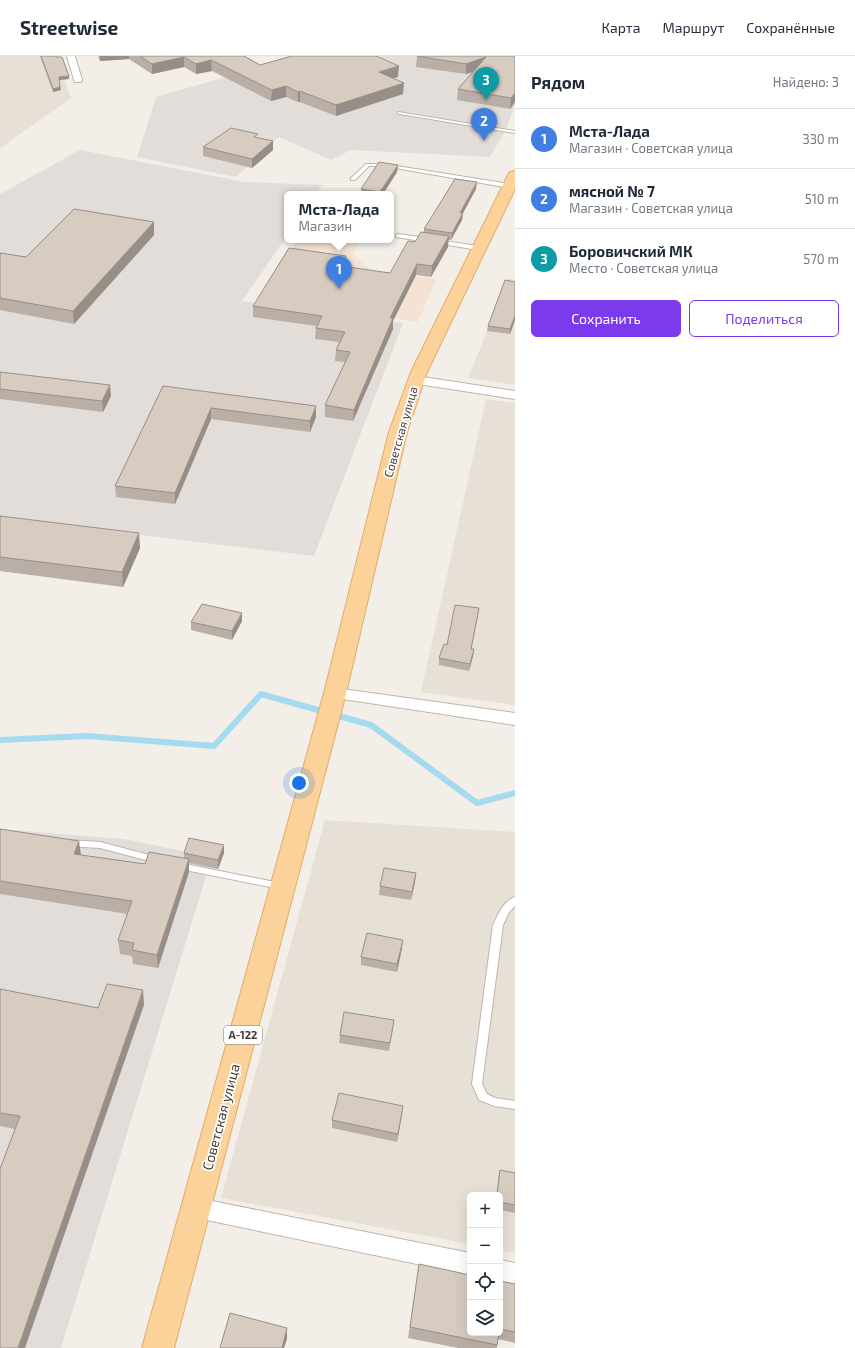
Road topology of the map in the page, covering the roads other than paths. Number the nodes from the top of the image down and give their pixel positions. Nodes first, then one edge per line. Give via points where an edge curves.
1 (71, 56) edge
2 (78, 80) dead end
3 (400, 113) dead end
4 (515, 132) edge
5 (353, 179) dead end
6 (512, 180) edge
7 (398, 236) dead end
8 (478, 248) junction
9 (416, 380) junction
10 (515, 395) edge
11 (331, 707) junction
12 (515, 719) edge
13 (61, 842) edge
14 (283, 887) junction
15 (515, 901) edge
16 (515, 1105) edge
17 (197, 1208) junction
18 (467, 1263) edge
19 (503, 1272) edge
20 (515, 1274) edge
21 (158, 1348) edge

1 - 2 street
3 - 4 lane
5 - 6 lane via 368,166 384,164
6 - 8 main road, Советская улица
7 - 8 lane
8 - 9 main road, Советская улица
9 - 10 street
9 - 11 main road, Советская улица via 398,432
11 - 12 street
11 - 14 main road, Советская улица / А-122
13 - 14 lane via 100,845 169,863
14 - 17 main road, Советская улица / А-122
15 - 16 lane via 505,910 498,925 478,1084 483,1097 494,1102
17 - 18 street
17 - 21 main road, Советская улица / А-122
19 - 20 street

